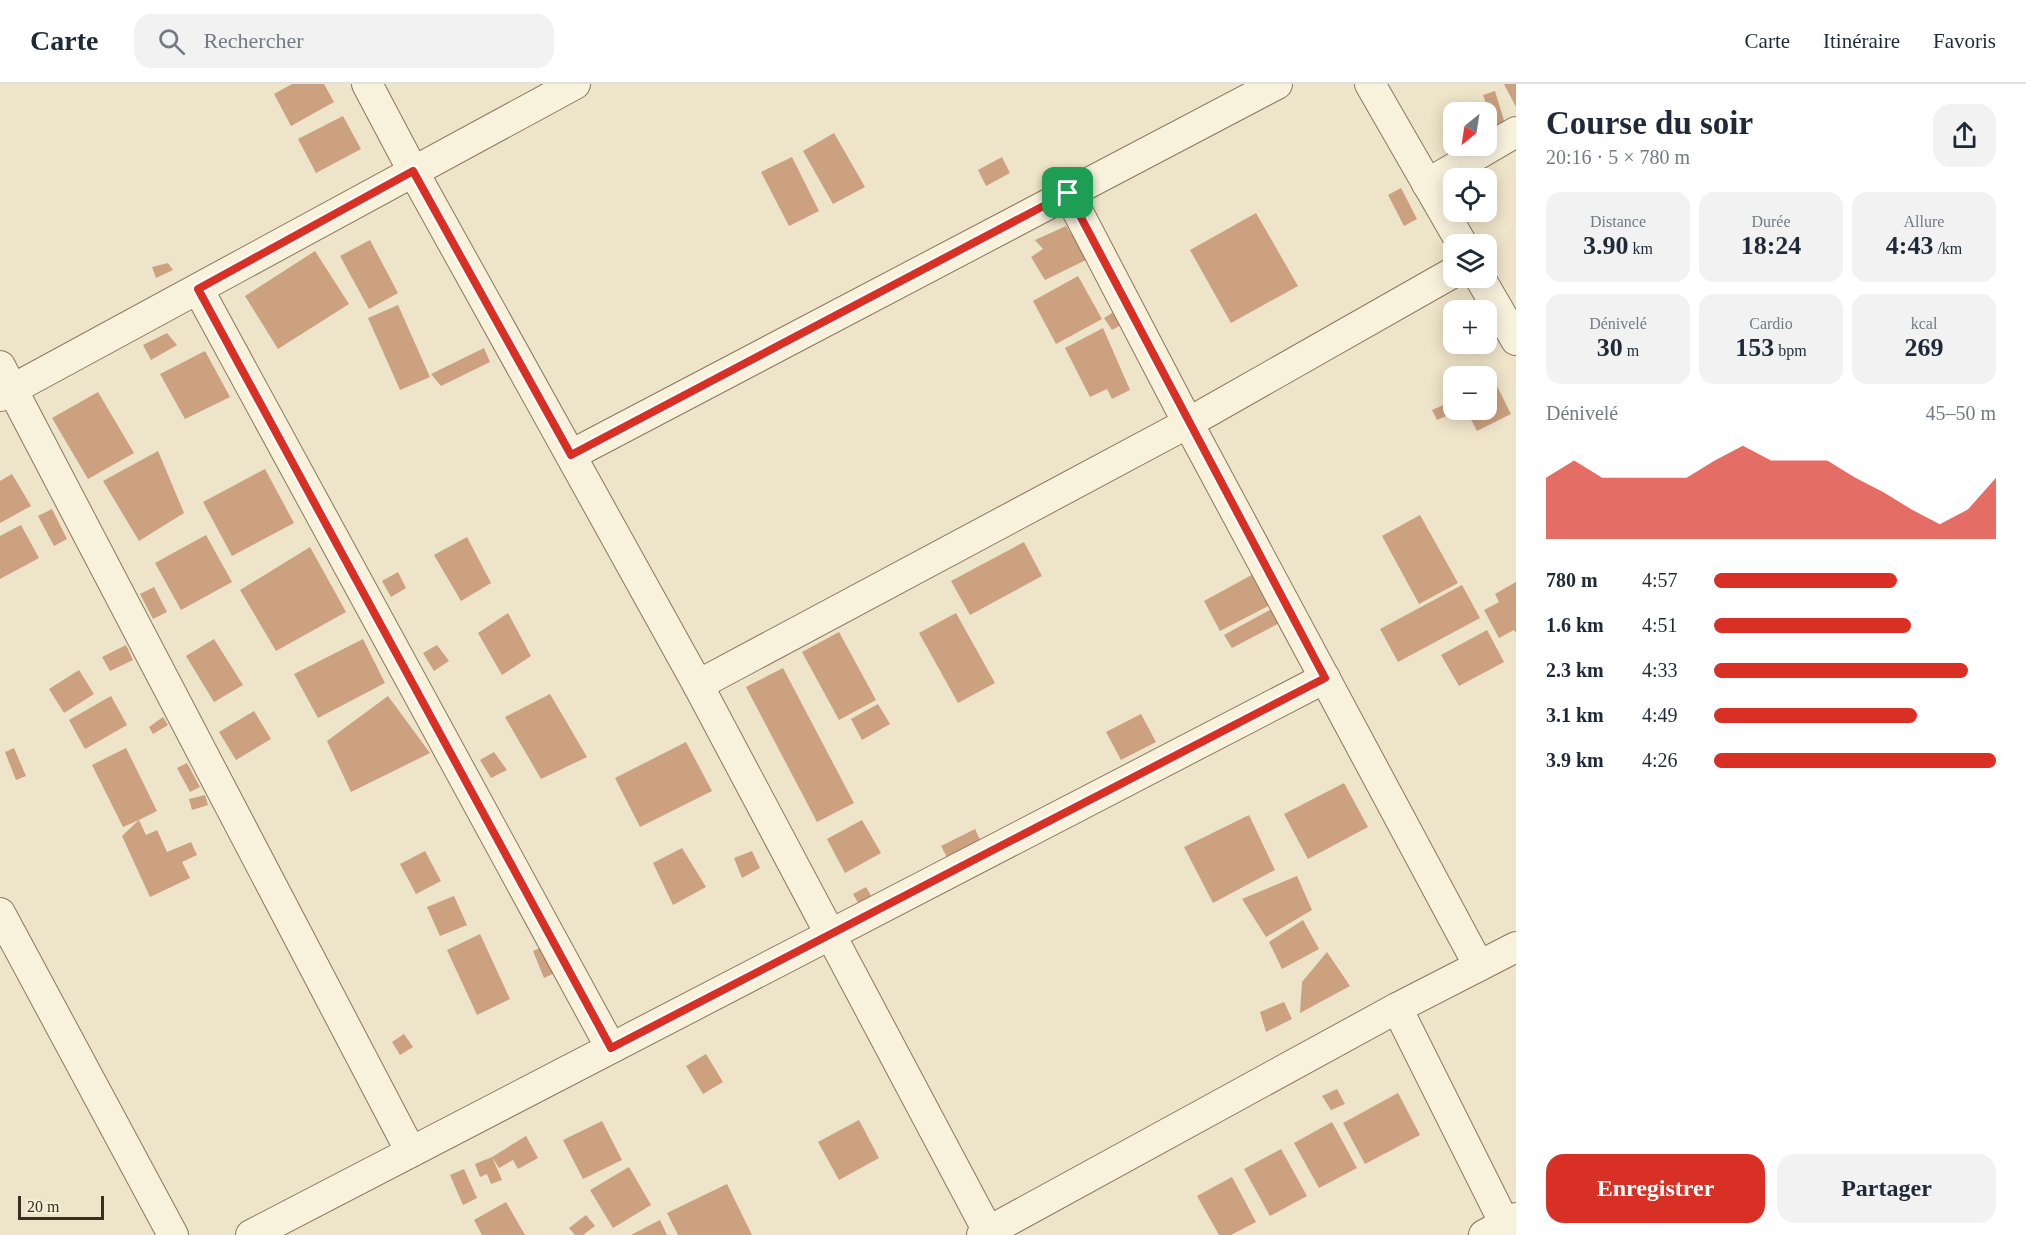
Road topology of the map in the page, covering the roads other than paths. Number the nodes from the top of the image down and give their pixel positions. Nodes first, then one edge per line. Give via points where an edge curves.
1 (367, 84) edge
2 (574, 84) edge
3 (1277, 84) edge
4 (1370, 84) edge
5 (1516, 132) edge
6 (413, 171) junction
7 (1427, 184) junction
8 (1068, 193) junction
9 (1456, 234) edge
10 (1443, 278) edge
11 (1486, 288) edge
12 (198, 289) junction
13 (1516, 340) edge
14 (4, 384) edge
15 (1188, 423) junction
16 (571, 455) junction
17 (1325, 678) junction
18 (698, 685) junction
19 (0, 913) edge
20 (832, 934) junction
21 (1516, 947) edge
22 (1479, 966) junction
23 (1397, 1008) junction
24 (611, 1048) junction
25 (411, 1152) junction
26 (1502, 1226) edge
27 (987, 1234) edge
28 (174, 1235) edge
29 (251, 1235) edge

1 - 6 street
2 - 6 street
3 - 8 street
4 - 7 street
5 - 7 street
6 - 12 street
6 - 16 street
7 - 9 street
8 - 15 street
8 - 16 street
10 - 15 street
11 - 13 street
12 - 14 street
12 - 24 street
14 - 25 street
15 - 17 street
15 - 18 street
16 - 18 street
17 - 20 street
17 - 22 street
18 - 20 street
19 - 28 street
20 - 24 street
20 - 27 street
21 - 22 street
22 - 23 street
23 - 26 street
23 - 27 street
24 - 25 street
25 - 29 street

